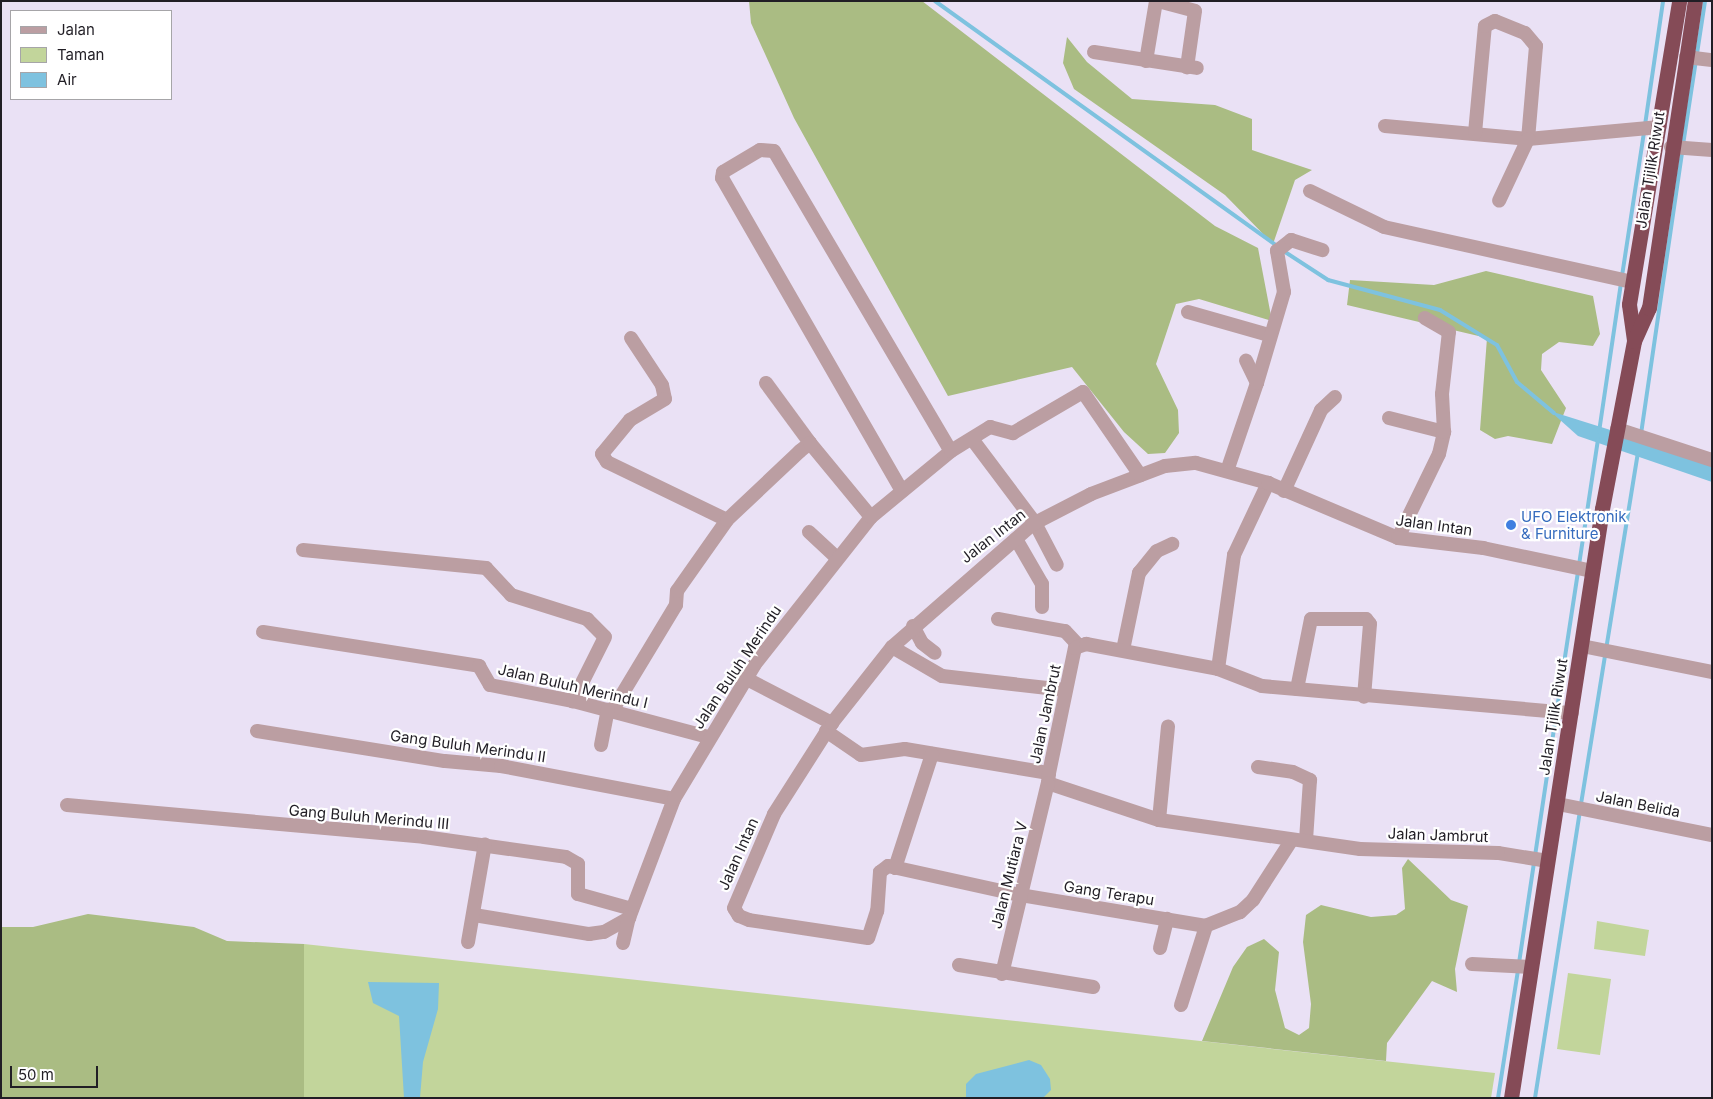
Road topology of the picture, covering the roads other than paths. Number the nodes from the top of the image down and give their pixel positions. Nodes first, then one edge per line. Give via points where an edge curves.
1 (1157, 1) edge
2 (1679, 1) edge
3 (1695, 1) edge
4 (1094, 52) dead end
5 (1686, 57) junction
6 (1712, 60) edge
7 (1146, 61) junction
8 (1384, 126) dead end
9 (1659, 127) junction
10 (1475, 133) junction
11 (1528, 139) junction
12 (1671, 147) junction
13 (1712, 150) edge
14 (1310, 191) dead end
15 (1499, 201) dead end
16 (1322, 250) dead end
17 (1633, 282) junction
18 (1188, 312) dead end
19 (1425, 318) dead end
20 (1269, 334) junction
21 (631, 338) dead end
22 (1634, 342) junction
23 (1246, 360) dead end
24 (766, 383) dead end
25 (1256, 383) junction
26 (1335, 397) dead end
27 (1389, 418) dead end
28 (1618, 429) junction
29 (1444, 432) junction
30 (972, 439) junction
31 (810, 443) junction
32 (950, 451) junction
33 (1712, 460) edge
34 (1227, 471) junction
35 (1140, 475) junction
36 (1268, 483) junction
37 (902, 491) junction
38 (1284, 491) junction
39 (871, 517) junction
40 (727, 520) junction
41 (1035, 523) junction
42 (809, 532) dead end
43 (1398, 538) junction
44 (1016, 539) junction
45 (1172, 544) dead end
46 (303, 550) dead end
47 (836, 557) junction
48 (1057, 565) dead end
49 (1592, 572) junction
50 (1042, 608) dead end
51 (998, 620) dead end
52 (913, 626) junction
53 (263, 632) dead end
54 (1078, 645) junction
55 (1582, 646) junction
56 (892, 647) junction
57 (1123, 650) junction
58 (935, 653) dead end
59 (1218, 669) junction
60 (1712, 672) edge
61 (747, 679) junction
62 (1297, 689) junction
63 (1065, 690) junction
64 (1364, 697) junction
65 (573, 701) junction
66 (610, 710) junction
67 (1572, 713) junction
68 (1168, 726) dead end
69 (829, 727) junction
70 (257, 731) dead end
71 (708, 737) junction
72 (601, 745) dead end
73 (932, 754) junction
74 (1258, 767) dead end
75 (1049, 778) junction
76 (674, 799) junction
77 (1558, 804) junction
78 (67, 805) dead end
79 (1159, 820) junction
80 (1712, 836) edge
81 (1306, 840) junction
82 (1291, 841) junction
83 (485, 844) junction
84 (1548, 862) junction
85 (890, 867) junction
86 (1020, 895) junction
87 (631, 913) junction
88 (474, 915) junction
89 (1167, 919) junction
90 (1206, 926) junction
91 (468, 942) dead end
92 (623, 943) dead end
93 (1160, 948) dead end
94 (1472, 964) dead end
95 (959, 965) dead end
96 (1532, 967) junction
97 (1002, 974) junction
98 (1093, 987) dead end
99 (1181, 1005) dead end
100 (1512, 1098) edge

1 - 7 street
1 - 7 street via 1195,11 1192,67
2 - 9 highway, Jalan Tjilik Riwut
3 - 5 highway, Jalan Tjilik Riwut
4 - 7 street
5 - 6 street
5 - 12 highway, Jalan Tjilik Riwut
8 - 10 street
9 - 11 street
9 - 17 highway, Jalan Tjilik Riwut
10 - 11 street
10 - 11 street via 1485,26 1495,22 1525,33 1536,46
11 - 15 street
12 - 13 street
12 - 22 highway, Jalan Tjilik Riwut via 1649,308
14 - 17 street via 1384,227
16 - 20 street via 1291,240 1279,248 1284,292
17 - 22 highway, Jalan Tjilik Riwut via 1630,304
18 - 20 street
19 - 29 street via 1449,332 1442,394
20 - 25 street
21 - 40 street via 662,385 665,399 630,420 602,454 607,462
22 - 28 highway, Jalan Tjilik Riwut
23 - 25 street
24 - 31 street
25 - 34 street
26 - 38 street via 1321,410
27 - 29 street
28 - 33 street
28 - 49 highway, Jalan Tjilik Riwut
29 - 43 street
30 - 32 street, Jalan Buluh Merindu
30 - 35 street, Jalan Buluh Merindu via 994,426 1005,434 1013,433 1084,392
30 - 41 street
31 - 39 street
31 - 40 street
32 - 37 street, Jalan Buluh Merindu
32 - 37 street via 774,151 760,150 723,172 722,178
34 - 35 street, Jalan Intan via 1183,462
34 - 36 street, Jalan Intan
35 - 41 street, Jalan Intan
36 - 38 street, Jalan Intan
36 - 59 street via 1234,555
37 - 39 street, Jalan Buluh Merindu
38 - 43 street, Jalan Intan
39 - 47 street, Jalan Buluh Merindu
40 - 66 street via 677,591 676,605
41 - 44 street, Jalan Intan
41 - 48 street
42 - 47 street
43 - 49 street, Jalan Intan via 1483,548
44 - 50 street via 1042,584
44 - 52 street, Jalan Intan
45 - 57 street via 1151,557 1139,572
46 - 65 street via 486,568 510,595 587,619 605,637
47 - 61 street, Jalan Buluh Merindu
49 - 55 highway, Jalan Tjilik Riwut
51 - 54 street via 1065,631
52 - 56 street, Jalan Intan
52 - 58 street via 922,643
53 - 65 street, Jalan Buluh Merindu I via 479,666 490,685
54 - 57 street
54 - 63 street, Jalan Jambrut
55 - 60 street
55 - 67 highway, Jalan Tjilik Riwut
56 - 63 street via 942,676
56 - 69 street, Jalan Intan
57 - 59 street
59 - 62 street via 1262,686
61 - 69 street
61 - 71 street, Jalan Buluh Merindu
62 - 64 street
62 - 64 street via 1311,619 1366,618 1370,624
63 - 75 street, Jalan Jambrut
64 - 67 street
65 - 66 street, Jalan Buluh Merindu I
66 - 71 street, Jalan Buluh Merindu I
66 - 72 street
67 - 77 highway, Jalan Tjilik Riwut
68 - 79 street
69 - 73 street via 861,756 905,749
69 - 85 street, Jalan Intan via 774,814 734,908 739,916 749,920 868,938
70 - 76 street, Gang Buluh Merindu II via 445,761 501,766
71 - 76 street, Jalan Buluh Merindu
73 - 75 street
73 - 85 street
74 - 81 street via 1294,772 1310,780
75 - 79 street, Jalan Jambrut
75 - 86 street, Jalan Mutiara V
76 - 87 street, Jalan Buluh Merindu
77 - 80 street, Jalan Belida
77 - 84 highway, Jalan Tjilik Riwut
78 - 83 street, Gang Buluh Merindu III
79 - 82 street, Jalan Jambrut
81 - 82 street, Jalan Jambrut
81 - 84 street, Jalan Jambrut via 1360,849 1498,853
82 - 90 street via 1253,900 1240,912
83 - 87 street, Gang Buluh Merindu III via 573,859 578,864 578,894
83 - 88 street
84 - 96 highway, Jalan Tjilik Riwut
85 - 86 street, Gang Terapu
86 - 89 street, Gang Terapu
86 - 97 street, Jalan Mutiara V
87 - 88 street via 604,932 589,934
87 - 92 street, Jalan Buluh Merindu
88 - 91 street
89 - 90 street, Gang Terapu
89 - 93 street
90 - 99 street
94 - 96 street
95 - 97 street
96 - 100 highway, Jalan Tjilik Riwut
97 - 98 street

